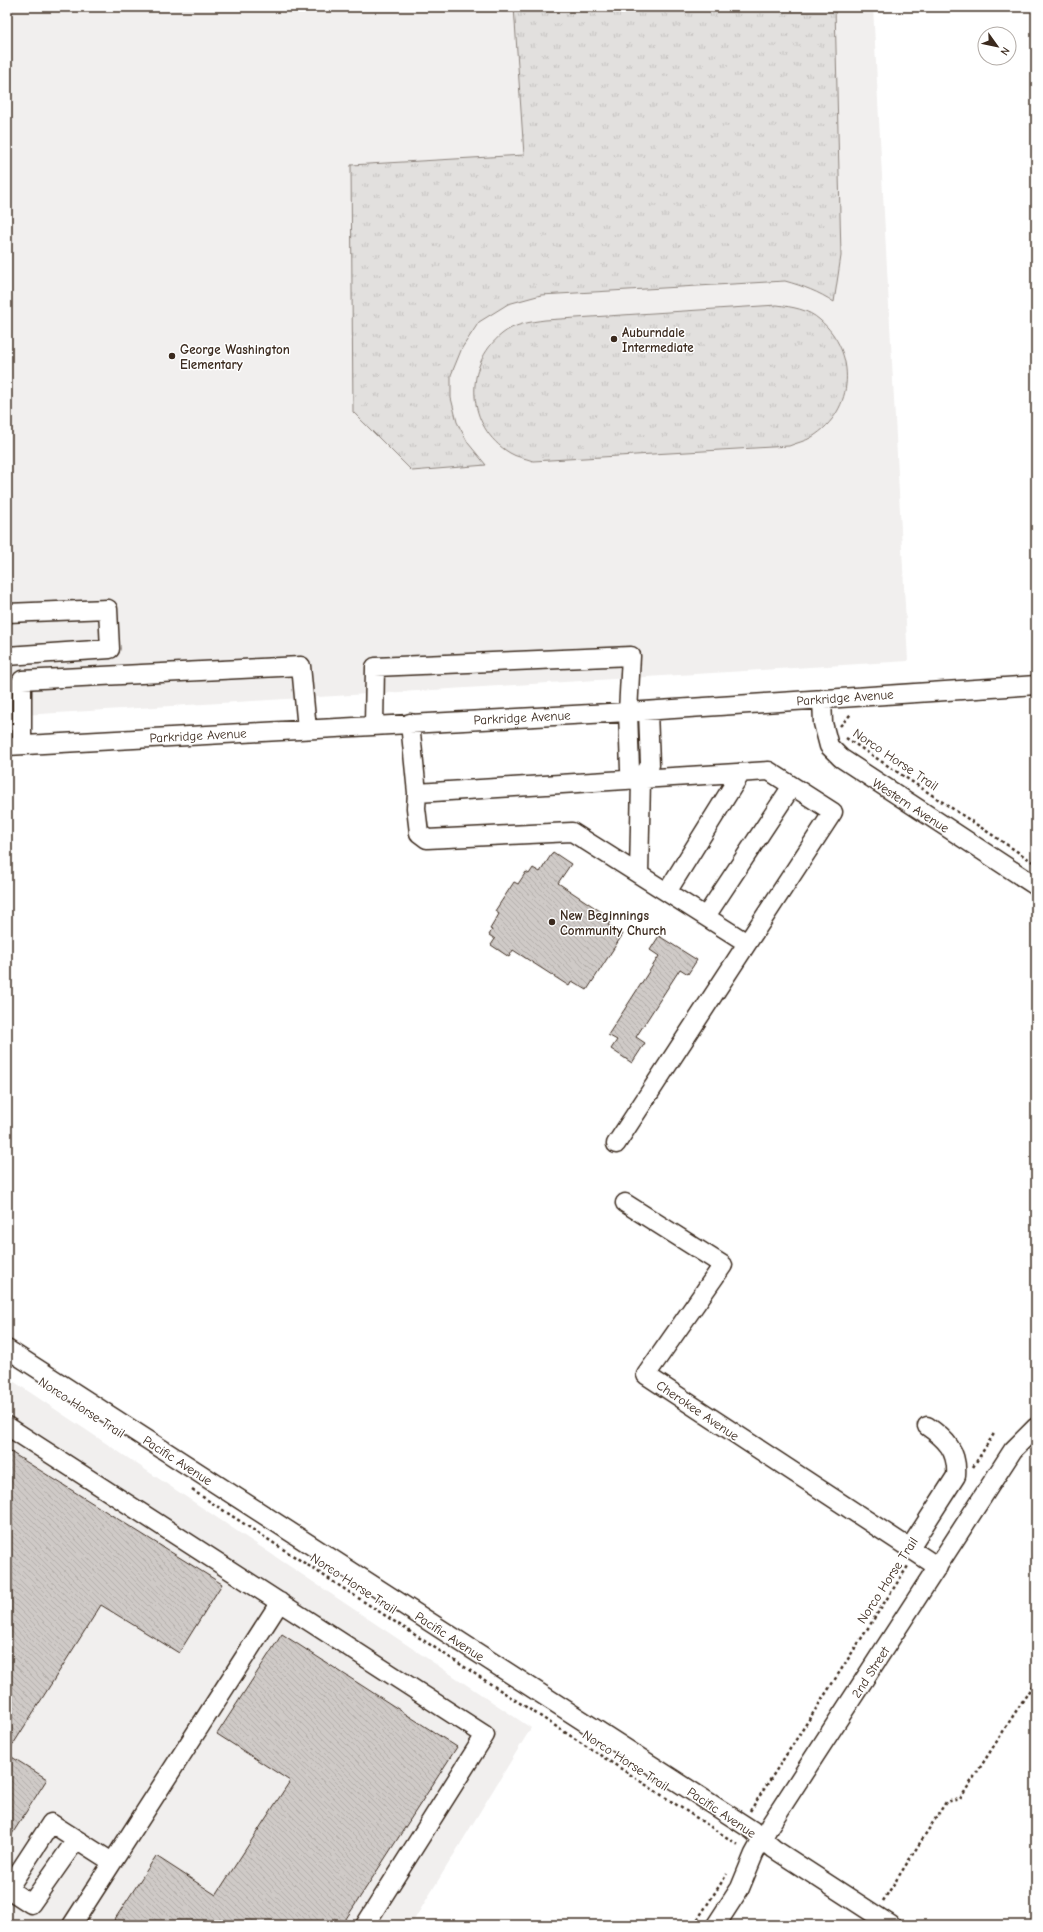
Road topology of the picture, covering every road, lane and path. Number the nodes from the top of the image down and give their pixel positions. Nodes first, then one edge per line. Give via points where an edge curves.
1 (7, 614) edge
2 (7, 656) edge
3 (1036, 685) edge
4 (822, 699) junction
5 (648, 711) junction
6 (628, 712) junction
7 (858, 713) dead end
8 (410, 723) junction
9 (374, 725) junction
10 (307, 729) junction
11 (841, 734) dead end
12 (844, 736) dead end
13 (15, 746) edge
14 (741, 773) junction
15 (641, 780) junction
16 (792, 786) junction
17 (417, 793) junction
18 (1036, 864) edge
19 (639, 874) junction
20 (1036, 886) edge
21 (667, 892) junction
22 (706, 916) junction
23 (747, 943) junction
24 (616, 1144) dead end
25 (625, 1203) dead end
26 (7, 1349) edge
27 (7, 1426) edge
28 (927, 1426) dead end
29 (995, 1432) dead end
30 (1033, 1435) edge
31 (969, 1472) dead end
32 (188, 1487) dead end
33 (913, 1551) junction
34 (938, 1567) junction
35 (280, 1602) junction
36 (1036, 1680) edge
37 (742, 1824) junction
38 (76, 1840) dead end
39 (730, 1840) junction
40 (737, 1844) junction
41 (752, 1849) junction
42 (112, 1862) junction
43 (730, 1869) dead end
44 (875, 1915) junction
45 (72, 1925) edge
46 (365, 1925) edge
47 (694, 1925) edge
48 (716, 1925) edge
49 (891, 1925) edge

1 - 2 street via 108,609 110,649
3 - 4 street, Parkridge Avenue
4 - 5 street, Parkridge Avenue
4 - 20 street, Western Avenue via 823,723 829,746 841,758
5 - 6 street, Parkridge Avenue
5 - 15 street via 650,765
6 - 8 street, Parkridge Avenue
6 - 9 street via 631,656 375,667
6 - 15 street via 630,770
7 - 11 path, Norco Horse Trail via 852,713 844,719 840,727
8 - 9 street, Parkridge Avenue
8 - 17 street
9 - 10 street, Parkridge Avenue
10 - 13 street, Parkridge Avenue
10 - 13 street via 301,666 22,680
12 - 18 path, Norco Horse Trail
14 - 15 street
14 - 16 street via 769,771
14 - 21 street
15 - 17 street
15 - 19 street
16 - 22 street
16 - 23 street via 833,812
17 - 19 street via 419,833 427,839 572,832
19 - 21 street
21 - 22 street
22 - 23 street
23 - 24 street
25 - 33 street, Cherokee Avenue via 723,1265 646,1375
26 - 37 street, Pacific Avenue
27 - 35 street
28 - 33 street via 945,1438 957,1463 956,1476
29 - 31 path
30 - 34 street, 2nd Street via 1013,1450
32 - 39 path, Norco Horse Trail
33 - 34 street, Cherokee Avenue
33 - 37 path, Norco Horse Trail
34 - 41 street, 2nd Street
35 - 42 street
35 - 46 street via 485,1735
36 - 44 path via 960,1799 946,1802
37 - 39 path, Norco Horse Trail
37 - 41 street, Pacific Avenue
38 - 42 street
39 - 40 path, Norco Horse Trail
40 - 41 path, Norco Horse Trail
40 - 41 path
41 - 44 street, Pacific Avenue via 774,1849
41 - 48 street, 2nd Street via 740,1888
42 - 45 street
43 - 47 path
44 - 49 street, Pacific Avenue

